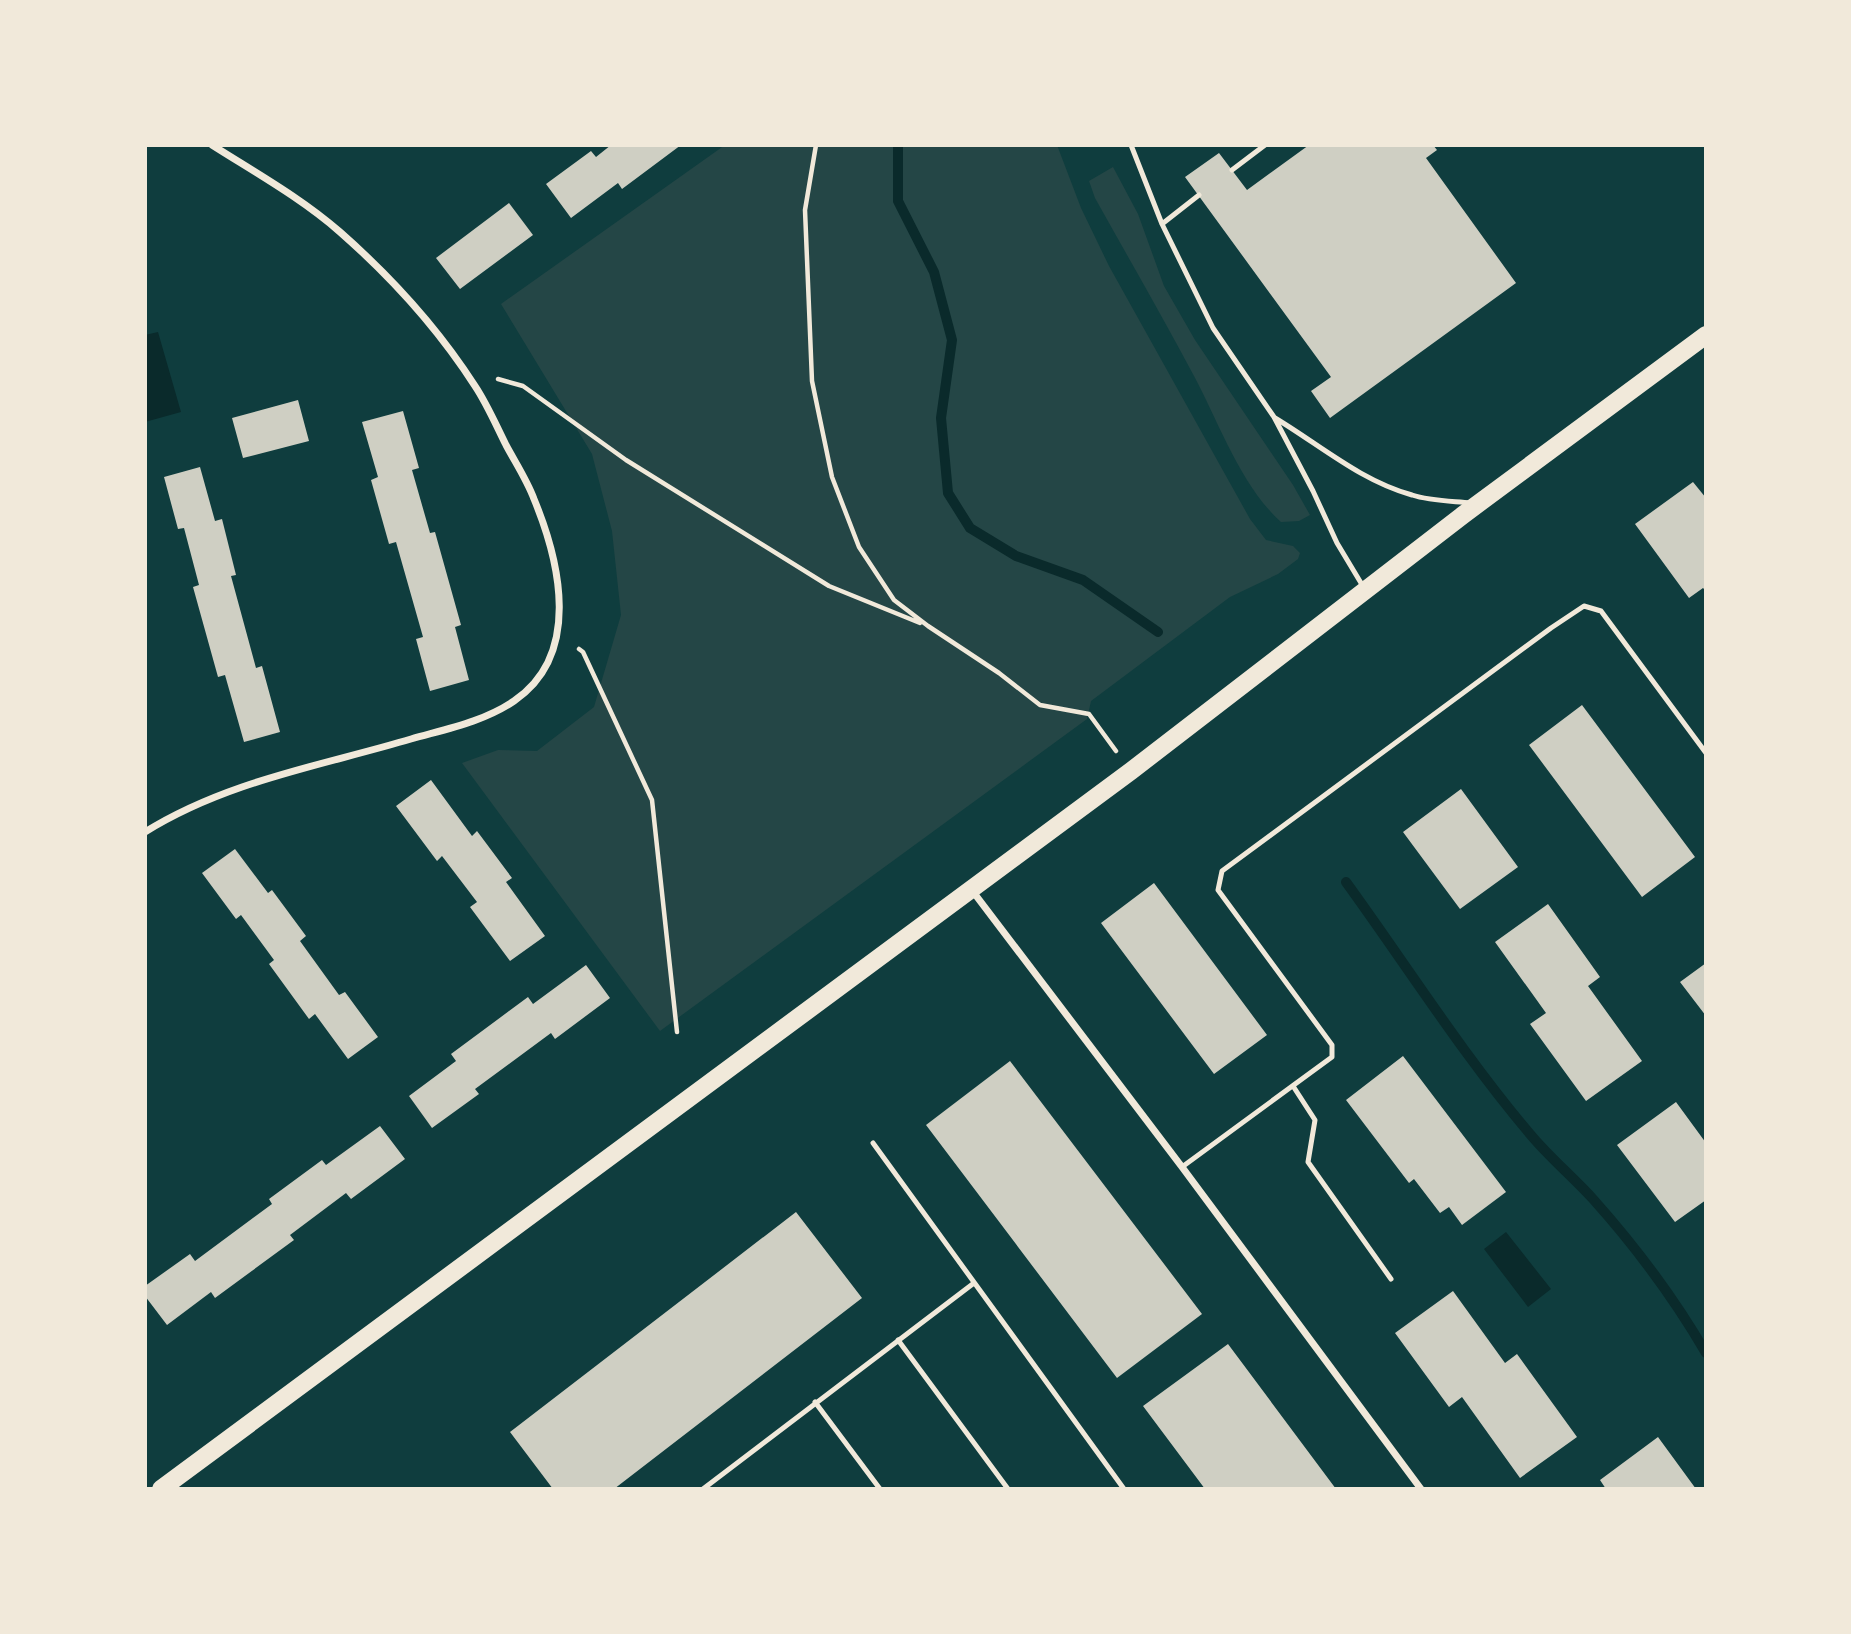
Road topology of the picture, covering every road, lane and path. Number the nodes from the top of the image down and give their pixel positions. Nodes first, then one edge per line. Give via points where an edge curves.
1 (212, 145) edge
2 (816, 145) edge
3 (1131, 145) edge
4 (1265, 145) edge
5 (1233, 170) dead end
6 (1199, 195) dead end
7 (1162, 224) junction
8 (1706, 335) edge
9 (498, 379) dead end
10 (1274, 417) junction
11 (1478, 504) junction
12 (1366, 591) junction
13 (928, 626) junction
14 (579, 649) dead end
15 (1706, 753) edge
16 (1132, 771) junction
17 (145, 832) edge
18 (971, 889) junction
19 (677, 1032) dead end
20 (1293, 1086) junction
21 (873, 1143) dead end
22 (1182, 1167) junction
23 (1391, 1279) dead end
24 (974, 1283) junction
25 (898, 1340) junction
26 (815, 1402) junction
27 (713, 1481) junction
28 (161, 1489) edge
29 (703, 1489) edge
30 (720, 1489) edge
31 (880, 1489) edge
32 (1008, 1489) edge
33 (1124, 1489) edge
34 (1421, 1489) edge

1 - 17 street via 304,203 341,233 391,281 476,387 534,497 551,546 560,593 558,634 535,683 486,717 265,778
2 - 13 path via 805,210 812,381 832,477 859,547 894,600
3 - 7 lane
4 - 5 lane
6 - 7 lane
7 - 10 lane via 1213,328
8 - 11 main road
9 - 13 path via 523,386 626,460 829,586
10 - 11 lane via 1374,480 1412,495
10 - 12 lane
11 - 12 main road
12 - 16 main road
13 - 16 path via 1040,705 1089,714
14 - 19 path via 652,800
15 - 20 lane via 1601,611 1584,606 1222,871 1219,890 1332,1045 1332,1057
16 - 18 main road
18 - 22 street
18 - 28 main road
20 - 22 lane
20 - 23 lane via 1315,1120 1308,1162
21 - 24 lane
22 - 34 street
24 - 25 lane
24 - 33 lane
25 - 26 lane
25 - 32 lane
26 - 27 lane
26 - 31 lane
27 - 29 lane
27 - 30 lane

